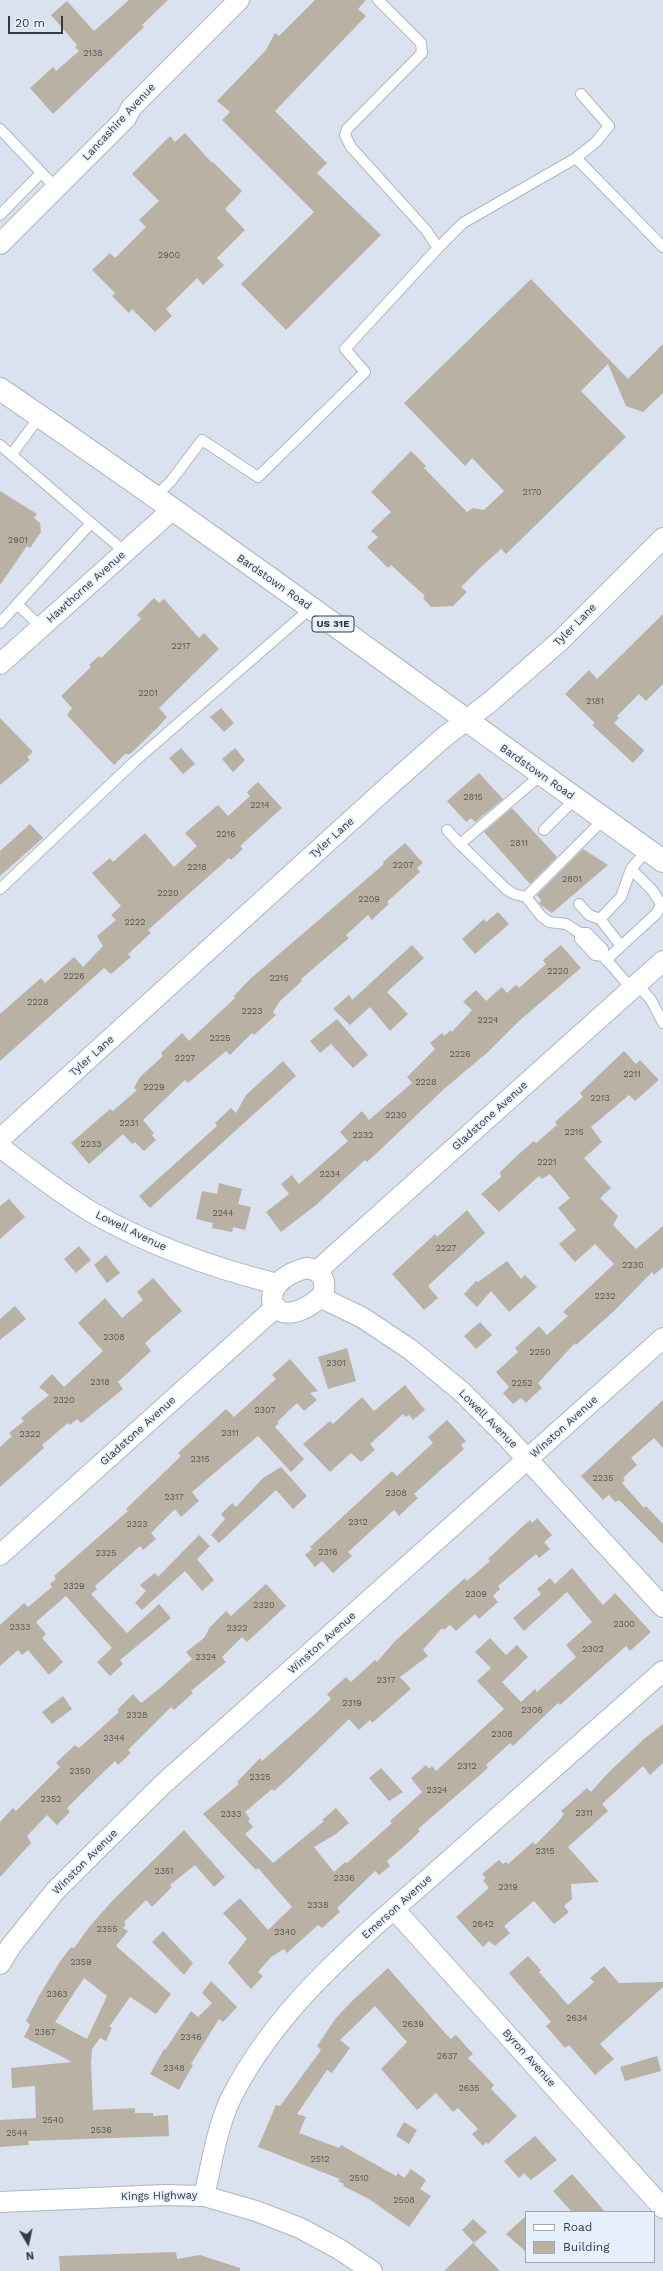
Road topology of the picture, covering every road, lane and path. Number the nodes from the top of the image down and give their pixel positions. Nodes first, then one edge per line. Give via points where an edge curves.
1 (239, 0) edge
2 (378, 0) edge
3 (581, 94) dead end
4 (0, 129) edge
5 (576, 158) junction
6 (41, 173) junction
7 (57, 189) junction
8 (0, 215) edge
9 (0, 244) edge
10 (663, 247) edge
11 (438, 248) junction
12 (0, 389) edge
13 (40, 416) junction
14 (0, 445) edge
15 (12, 454) junction
16 (163, 504) junction
17 (90, 523) junction
18 (663, 538) edge
19 (125, 552) junction
20 (17, 604) junction
21 (311, 608) junction
22 (0, 623) edge
23 (41, 627) junction
24 (0, 664) edge
25 (466, 720) junction
26 (541, 775) junction
27 (575, 799) junction
28 (604, 819) junction
29 (447, 830) dead end
30 (544, 830) dead end
31 (460, 844) junction
32 (655, 856) edge
33 (631, 869) junction
34 (0, 889) edge
35 (526, 897) junction
36 (580, 904) dead end
37 (600, 919) junction
38 (621, 946) junction
39 (605, 958) junction
40 (663, 961) edge
41 (634, 986) junction
42 (663, 1023) edge
43 (0, 1139) edge
44 (0, 1147) edge
45 (317, 1271) junction
46 (277, 1284) junction
47 (320, 1297) junction
48 (276, 1307) junction
49 (663, 1338) edge
50 (528, 1460) junction
51 (0, 1555) edge
52 (663, 1607) edge
53 (663, 1671) edge
54 (394, 1909) junction
55 (0, 1964) edge
56 (204, 2196) junction
57 (0, 2202) edge
58 (663, 2208) edge
59 (372, 2271) edge

1 - 7 street, Lancashire Avenue via 131,108 126,118
2 - 11 lane via 421,43 422,53 347,129 345,135 351,147 426,230
3 - 5 lane via 609,126 596,142
4 - 6 lane
5 - 10 lane
5 - 11 lane via 463,223
6 - 7 lane
6 - 8 lane
7 - 9 street, Lancashire Avenue
11 - 16 lane via 345,349 365,372 258,477 202,440 171,481
12 - 13 main road, Bardstown Road / US 31E
13 - 15 lane
13 - 16 main road, Bardstown Road / US 31E
14 - 15 lane
15 - 17 lane
16 - 19 street, Hawthorne Avenue
16 - 21 main road, Bardstown Road / US 31E
17 - 19 lane
17 - 20 lane
18 - 25 street, Tyler Lane via 560,641
19 - 23 street, Hawthorne Avenue
20 - 22 lane
20 - 23 lane
21 - 25 main road, Bardstown Road / US 31E
21 - 34 lane via 134,762
23 - 24 street, Hawthorne Avenue
25 - 26 main road, Bardstown Road / US 31E
25 - 43 street, Tyler Lane via 390,785
26 - 27 main road, Bardstown Road / US 31E
26 - 31 lane
27 - 28 main road, Bardstown Road / US 31E
27 - 30 lane
28 - 32 main road, Bardstown Road / US 31E
28 - 35 lane
29 - 31 lane
31 - 35 lane via 506,890
32 - 33 lane
33 - 37 lane via 621,897
33 - 38 lane via 652,890 661,904 657,913
35 - 39 lane via 541,916 550,922 566,924 580,933 588,933 603,950
36 - 37 lane via 589,915
37 - 38 lane
38 - 39 lane
39 - 41 lane
40 - 41 street, Gladstone Avenue
41 - 42 lane via 651,1000
41 - 45 street, Gladstone Avenue
44 - 46 street, Lowell Avenue via 94,1213 130,1232 180,1253
45 - 46 street via 307,1268 296,1271 285,1276
45 - 47 street via 325,1282
46 - 48 street via 272,1296
47 - 48 street via 309,1307 292,1313 285,1313
47 - 50 street, Lowell Avenue via 363,1318 427,1362 462,1392
48 - 51 street, Gladstone Avenue
49 - 50 street, Winston Avenue
50 - 52 street, Lowell Avenue
50 - 55 street, Winston Avenue via 162,1785 56,1890 11,1946
53 - 54 street, Emerson Avenue
54 - 56 street, Emerson Avenue via 327,1971 294,2005 266,2040 231,2098 221,2125
54 - 58 street, Byron Avenue
56 - 57 street, Kings Highway via 165,2195
56 - 59 street, Kings Highway via 256,2211 300,2228

